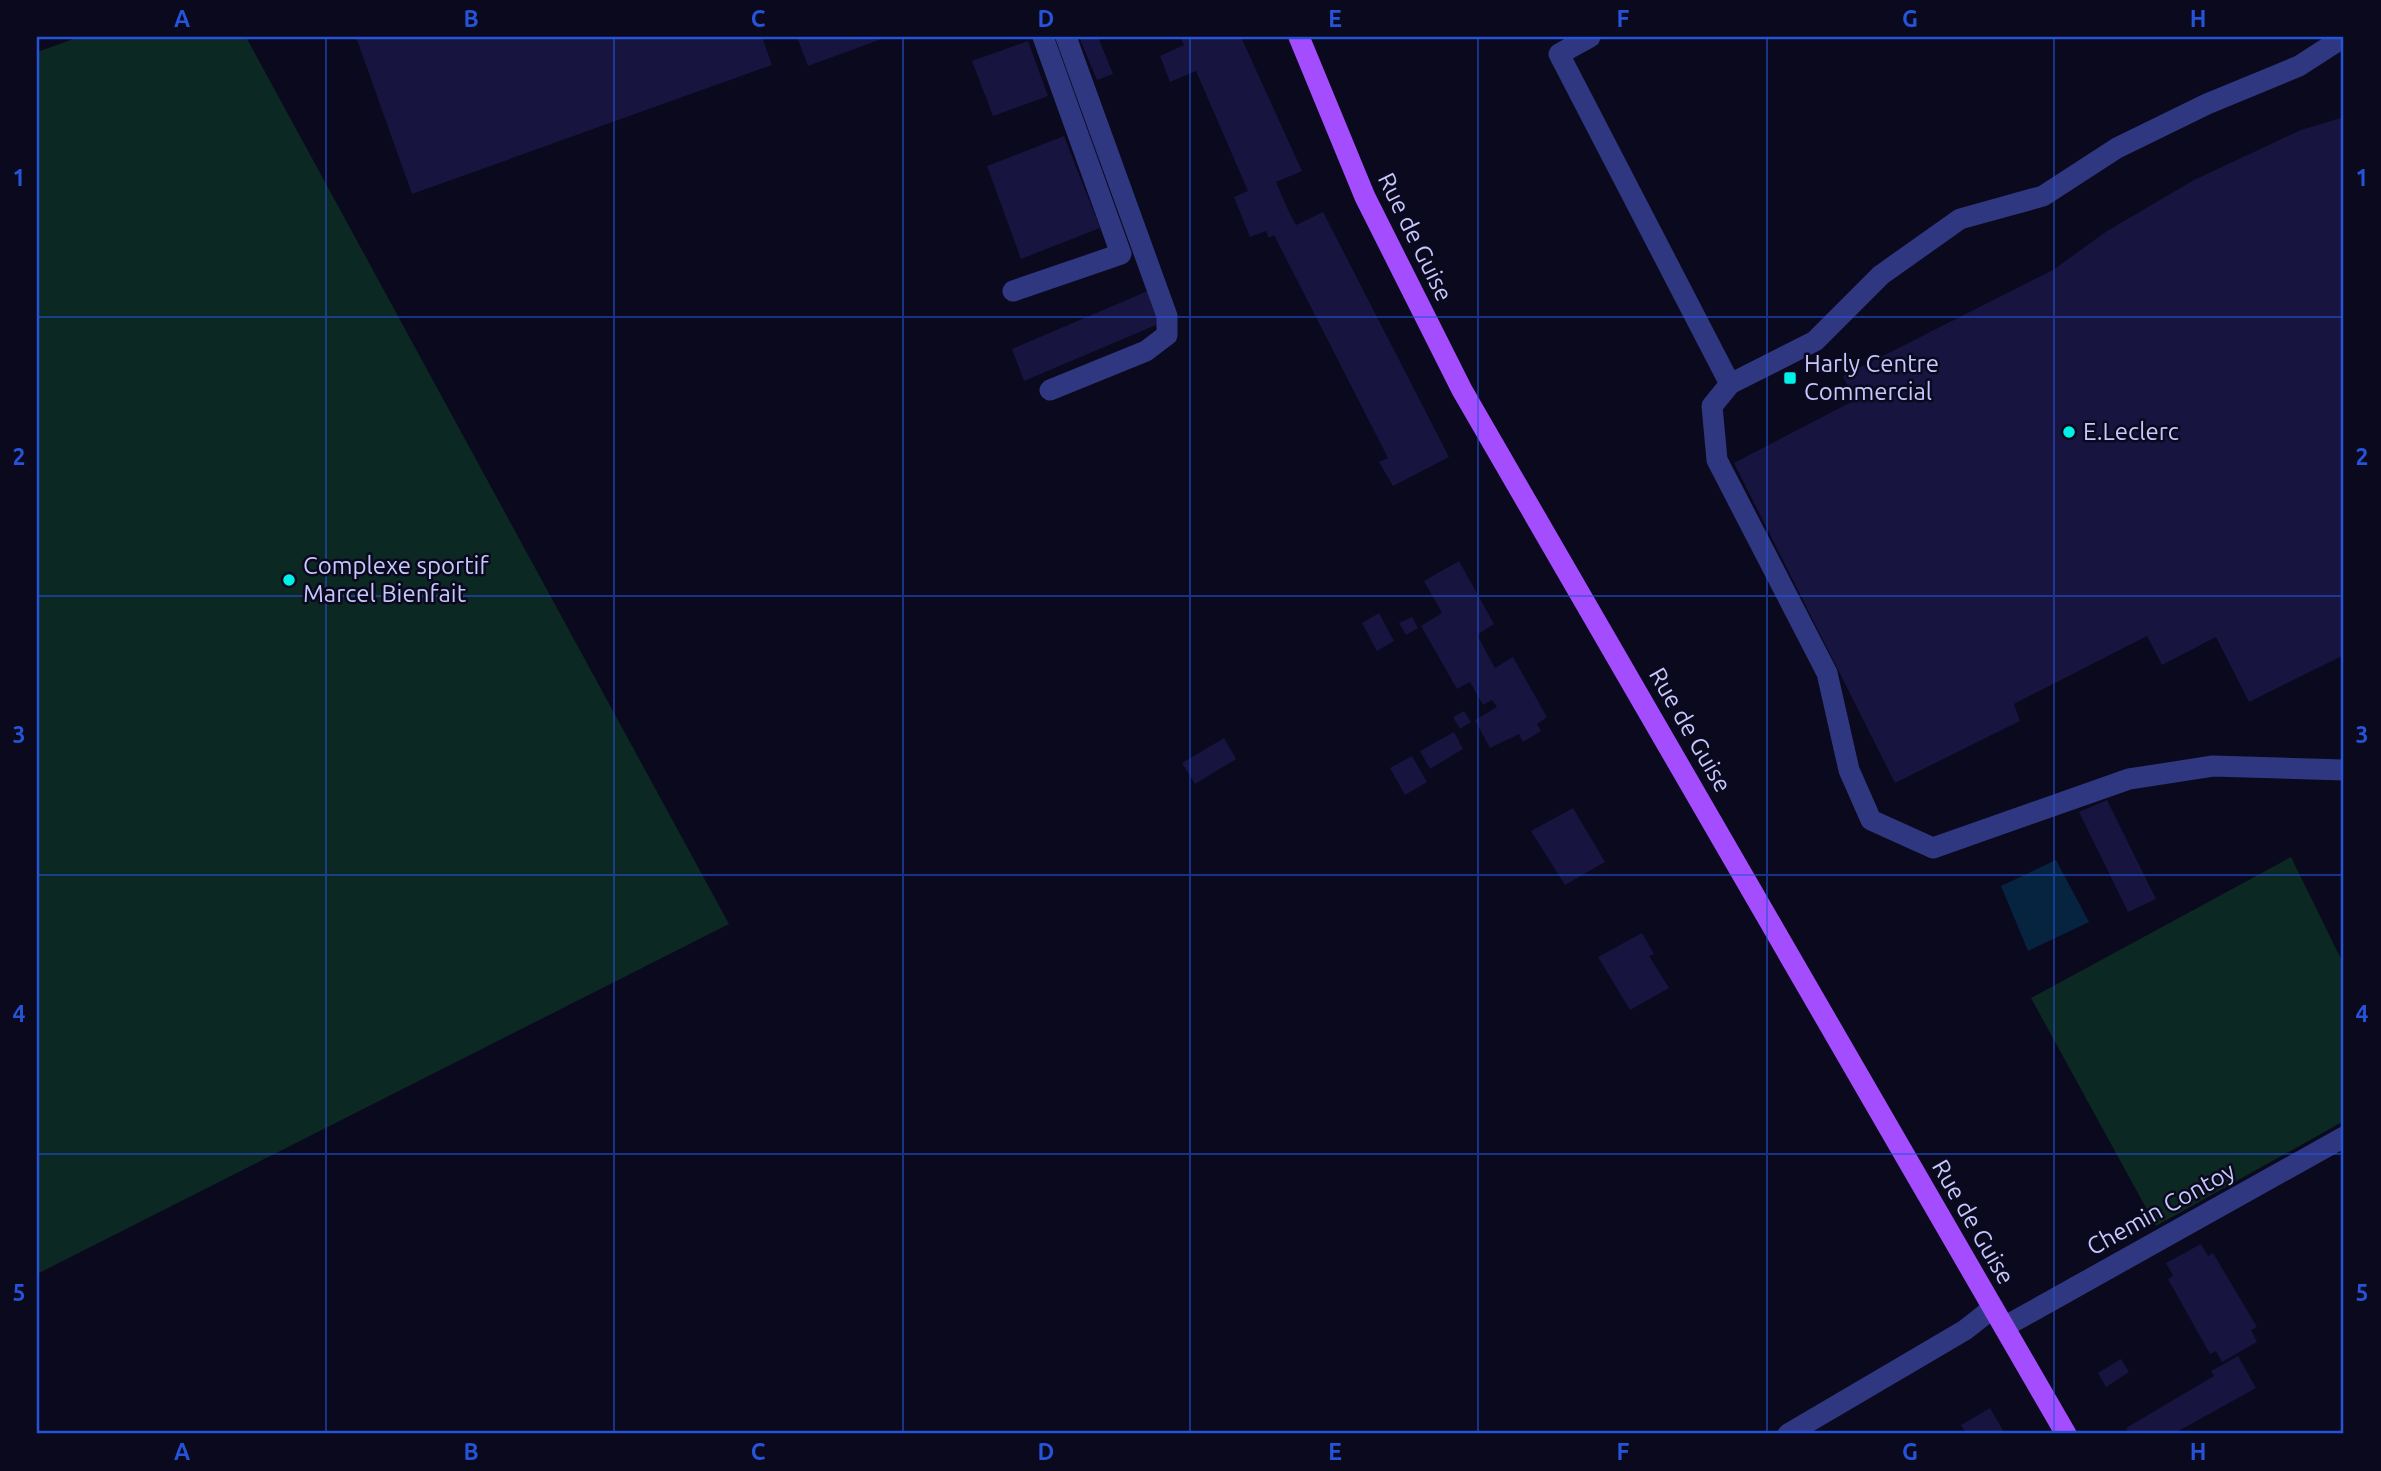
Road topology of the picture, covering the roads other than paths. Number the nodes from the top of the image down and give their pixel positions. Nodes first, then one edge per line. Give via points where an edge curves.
1 (1043, 37) edge
2 (1066, 37) edge
3 (1299, 37) edge
4 (1590, 37) edge
5 (2344, 37) edge
6 (1013, 291) dead end
7 (1730, 384) junction
8 (1049, 390) dead end
9 (2344, 770) edge
10 (2344, 1137) edge
11 (1993, 1308) junction
12 (2004, 1327) junction
13 (1788, 1434) edge
14 (2066, 1434) edge

1 - 6 street via 1121,254
2 - 8 street via 1167,316 1167,335 1146,351
3 - 11 main road, Rue de Guise via 1365,197 1462,390
4 - 7 street via 1559,54
5 - 7 street via 2298,66 2117,148 2043,196 1960,219 1881,275 1815,341
7 - 9 street via 1712,407 1717,460 1827,673 1849,770 1871,820 1933,848 2129,779 2213,766
10 - 12 street, Chemin Contoy
11 - 12 main road, Rue de Guise
11 - 13 street via 1965,1330
12 - 14 main road, Rue de Guise

